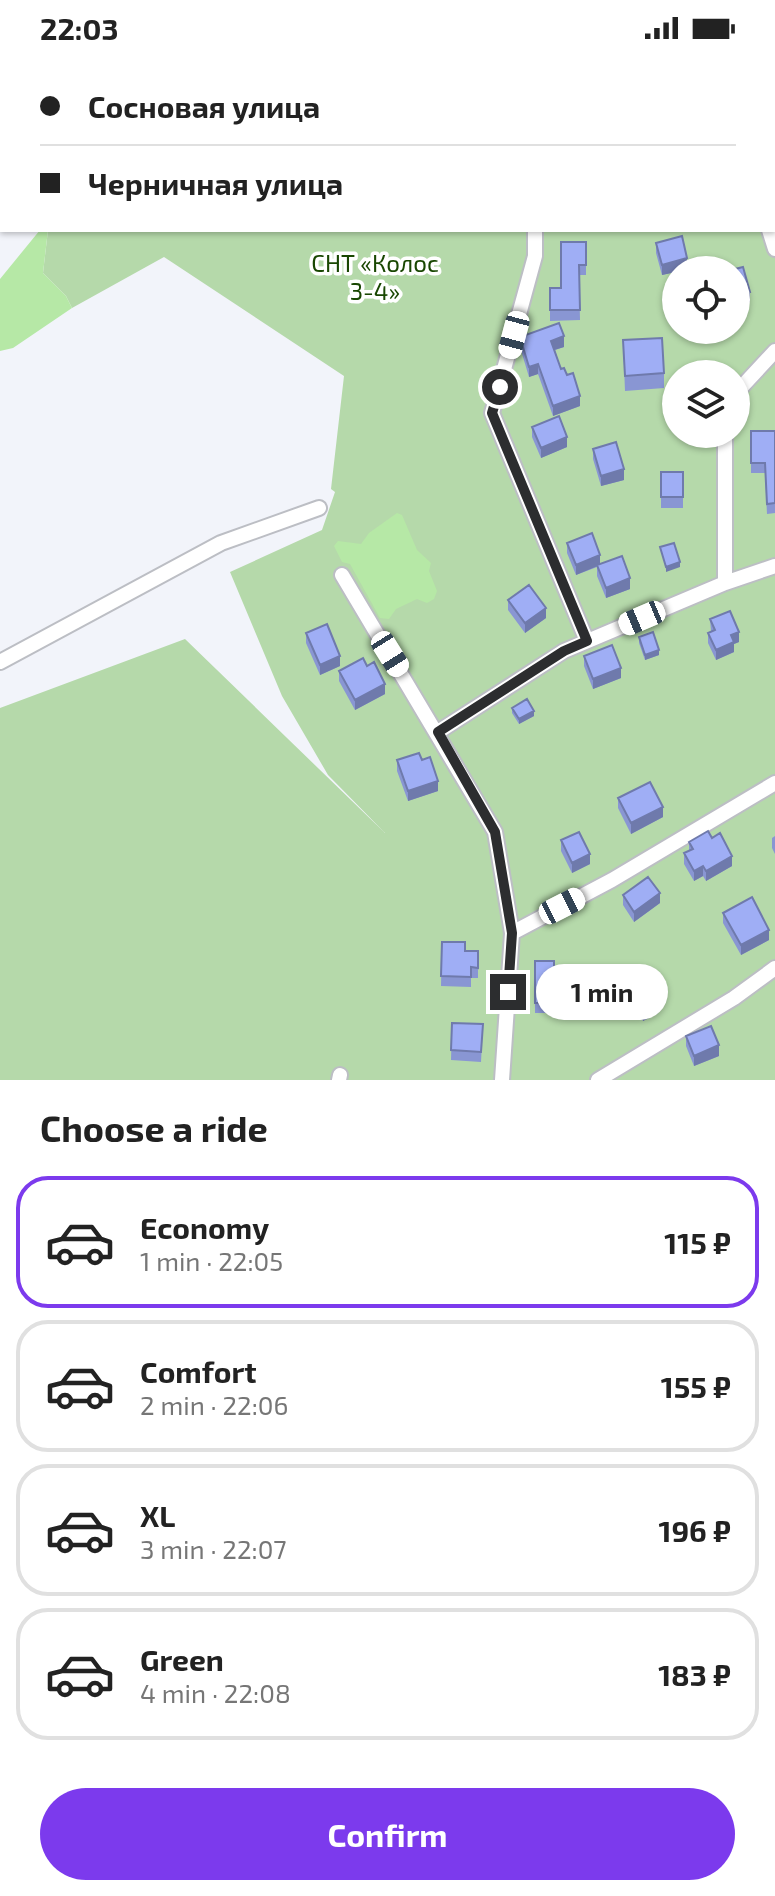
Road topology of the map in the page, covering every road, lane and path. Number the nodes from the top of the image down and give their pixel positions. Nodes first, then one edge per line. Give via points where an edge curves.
1 (535, 232) edge
2 (775, 351) edge
3 (750, 378) edge
4 (725, 448) edge
5 (319, 508) dead end
6 (775, 566) edge
7 (342, 575) dead end
8 (725, 583) junction
9 (587, 641) junction
10 (0, 662) edge
11 (438, 732) junction
12 (775, 783) edge
13 (512, 933) junction
14 (775, 968) edge
15 (502, 1080) edge
16 (598, 1080) edge

1 - 9 street via 535,256 492,413
2 - 3 street
4 - 8 street
5 - 10 street via 221,543
6 - 8 street
7 - 11 street
8 - 9 street
9 - 11 street
11 - 13 street via 495,832
12 - 13 street
13 - 15 street
14 - 16 street

